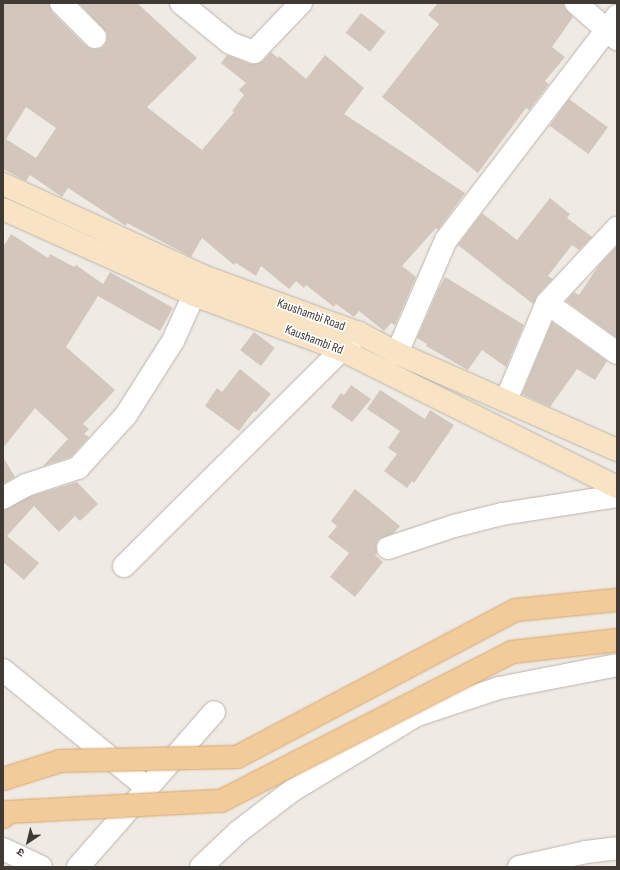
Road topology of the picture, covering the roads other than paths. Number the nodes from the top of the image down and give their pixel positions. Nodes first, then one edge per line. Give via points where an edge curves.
1 (61, 3) edge
2 (181, 3) edge
3 (301, 3) edge
4 (576, 3) edge
5 (613, 28) edge
6 (95, 37) dead end
7 (3, 184) edge
8 (3, 209) edge
9 (617, 228) edge
10 (198, 285) junction
11 (547, 303) junction
12 (358, 333) junction
13 (342, 350) junction
14 (397, 353) junction
15 (617, 353) edge
16 (506, 400) junction
17 (617, 450) edge
18 (617, 487) edge
19 (617, 496) edge
20 (3, 498) edge
21 (388, 548) dead end
22 (124, 566) dead end
23 (617, 600) edge
24 (617, 640) edge
25 (617, 665) edge
26 (3, 670) edge
27 (214, 712) dead end
28 (3, 779) edge
29 (147, 788) junction
30 (3, 817) edge
31 (617, 848) edge
32 (3, 849) edge
33 (41, 867) edge
34 (78, 867) edge
35 (201, 867) edge
36 (519, 867) edge

1 - 6 street
2 - 3 street via 230,43 254,52
4 - 5 street
5 - 14 street via 446,240
7 - 10 main road, Kaushambi Road
8 - 10 main road, Kaushambi Rd
9 - 11 street
10 - 12 main road, Kaushambi Road
10 - 13 main road, Kaushambi Rd
10 - 20 street via 173,341 126,415 78,468 26,485
11 - 15 street
11 - 16 street
12 - 13 street
12 - 14 main road, Kaushambi Road
13 - 18 main road, Kaushambi Rd
13 - 22 street
14 - 16 main road, Kaushambi Road
16 - 17 main road, Kaushambi Road
19 - 21 street via 502,514 454,526
23 - 28 main road, bridge via 516,610 237,757 60,761
24 - 30 main road, bridge via 512,652 221,801 8,812
25 - 35 street via 500,688 417,715 293,790 238,832
26 - 29 street
27 - 29 street
29 - 34 street
31 - 36 street
32 - 33 street

